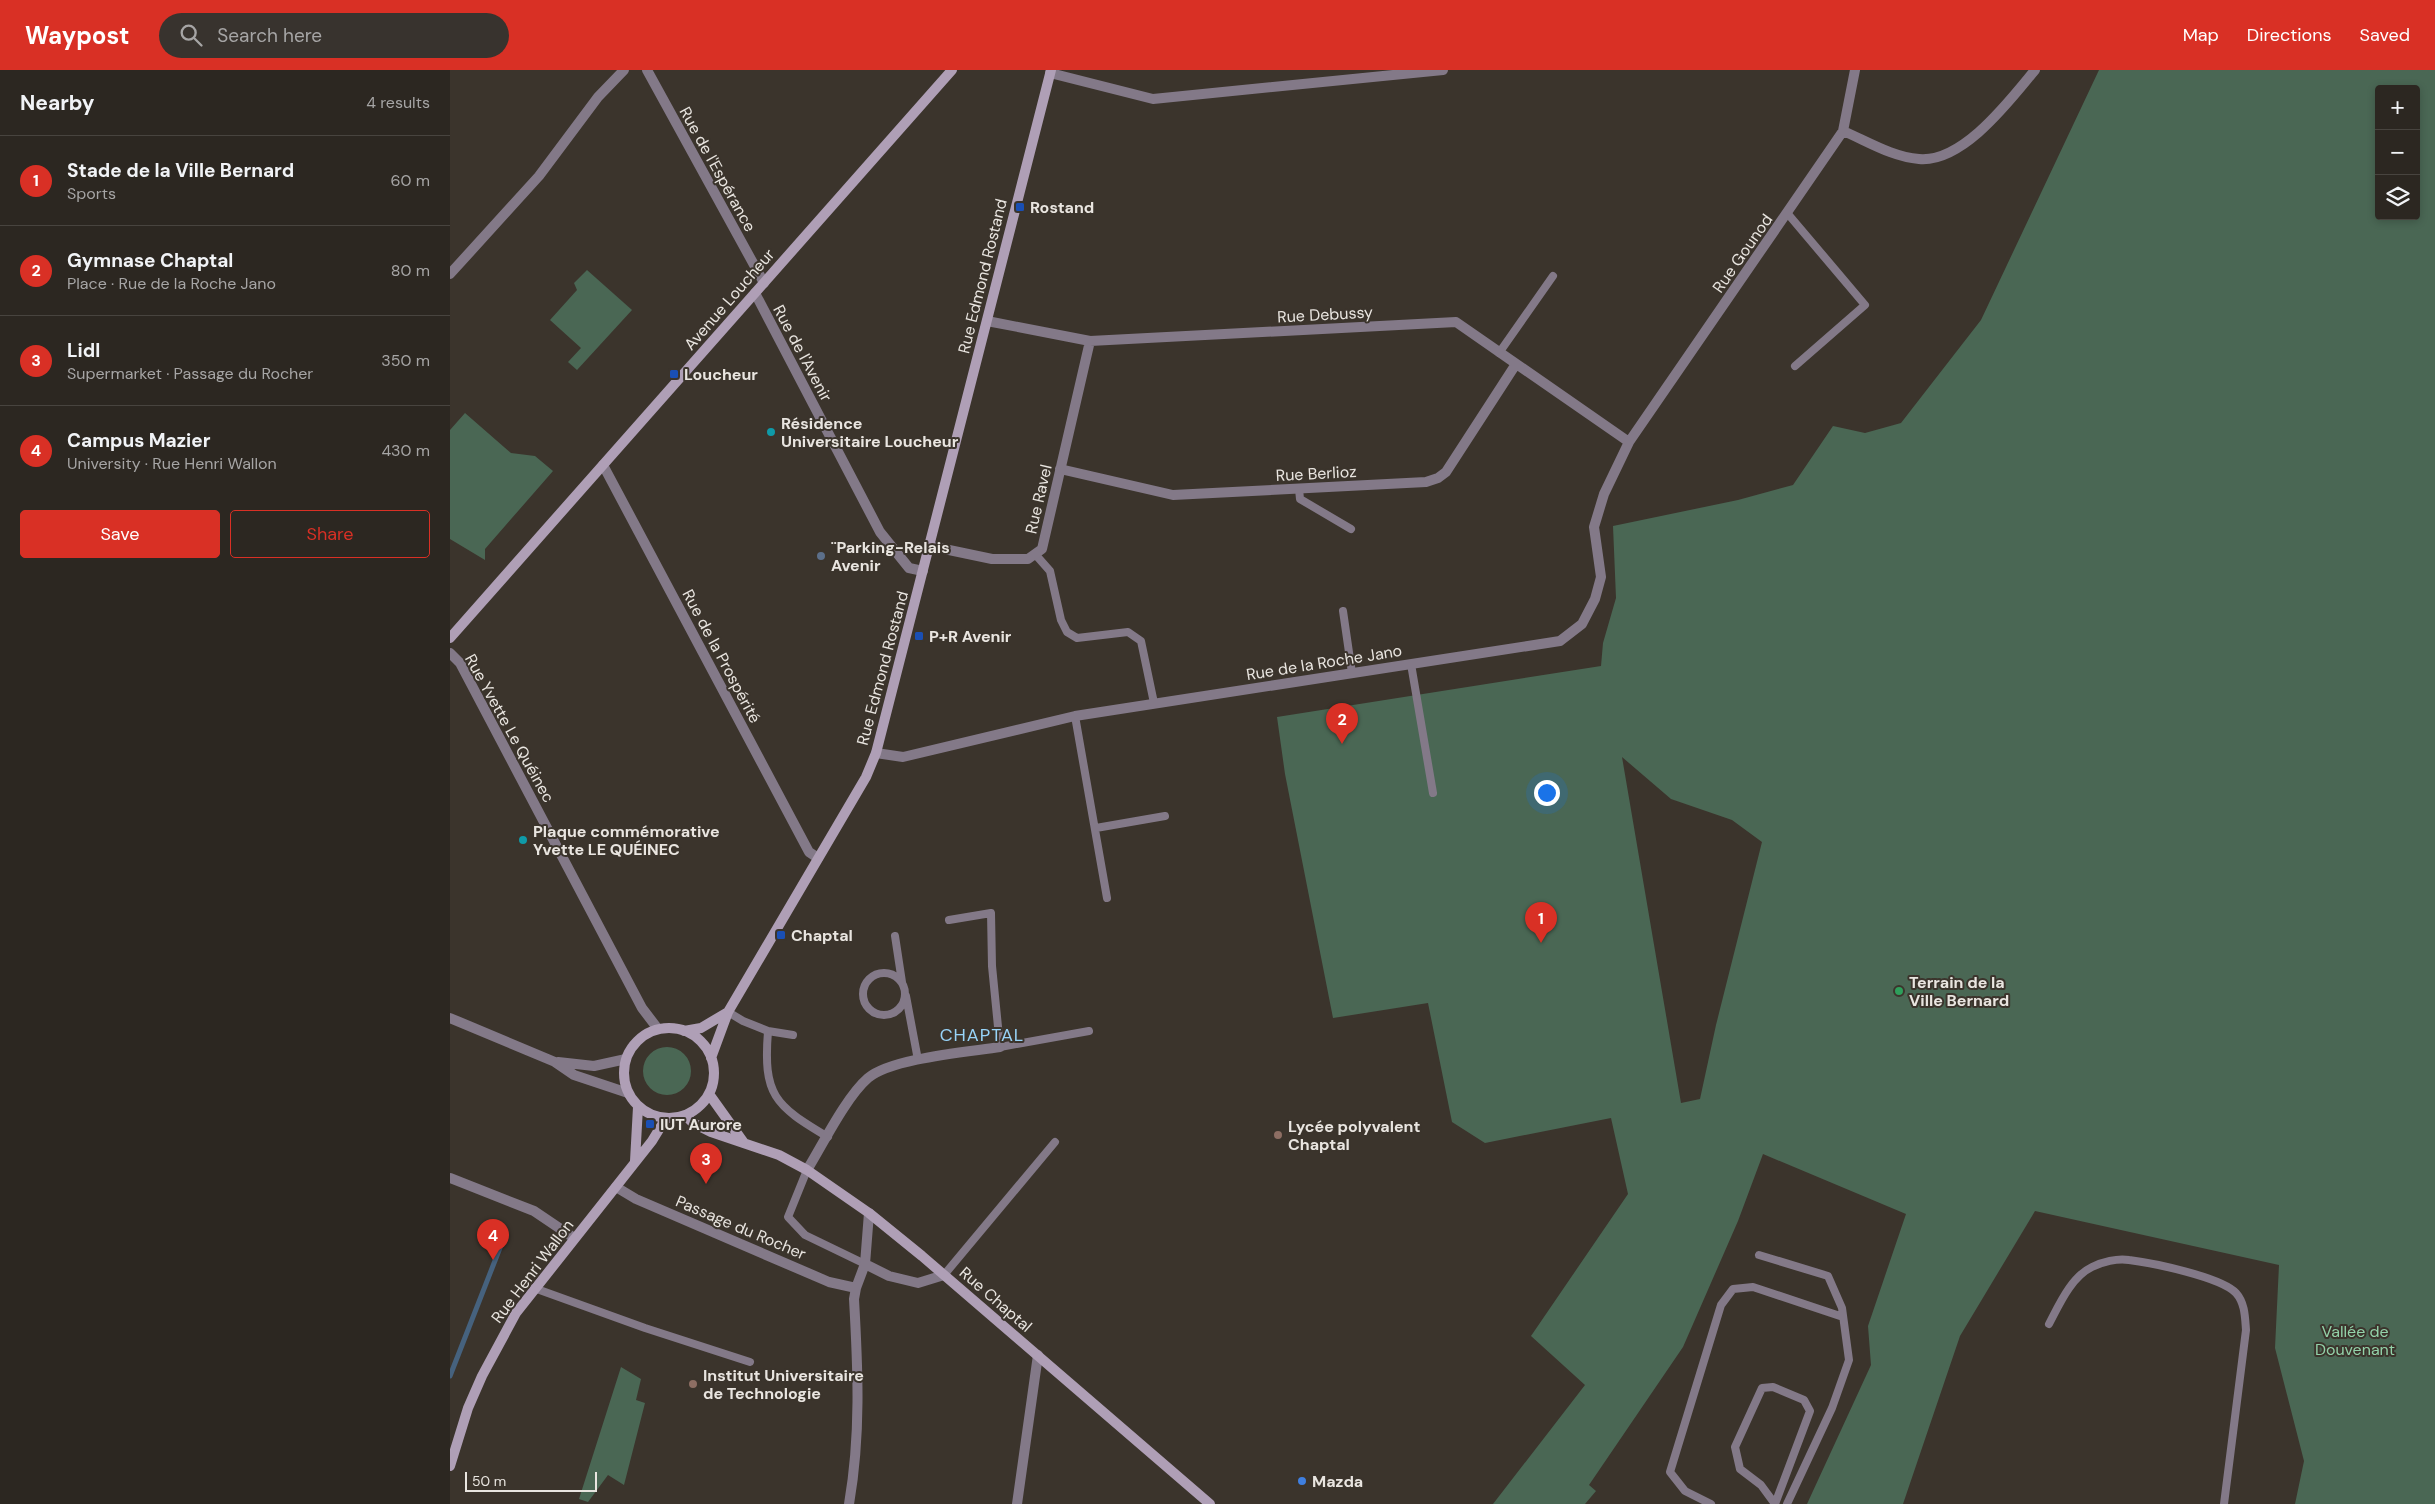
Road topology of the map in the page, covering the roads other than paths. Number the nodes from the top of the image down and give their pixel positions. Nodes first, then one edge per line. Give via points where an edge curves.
1 (624, 70) edge
2 (647, 70) edge
3 (952, 70) edge
4 (1443, 70) edge
5 (1855, 70) edge
6 (2035, 70) edge
7 (1050, 71) edge
8 (1843, 131) junction
9 (1788, 214) junction
10 (451, 268) edge
11 (1553, 276) dead end
12 (764, 283) junction
13 (755, 293) junction
14 (987, 321) junction
15 (1090, 341) junction
16 (1499, 353) junction
17 (1516, 364) junction
18 (1795, 366) dead end
19 (1630, 442) junction
20 (603, 465) junction
21 (1060, 469) junction
22 (1299, 489) junction
23 (1351, 529) dead end
24 (930, 546) junction
25 (1035, 554) junction
26 (923, 571) junction
27 (1343, 612) dead end
28 (450, 638) edge
29 (450, 653) edge
30 (1411, 664) junction
31 (1352, 673) junction
32 (1154, 703) junction
33 (1075, 716) junction
34 (876, 754) junction
35 (1433, 793) dead end
36 (1165, 816) dead end
37 (1096, 828) junction
38 (818, 858) junction
39 (1108, 898) dead end
40 (949, 920) dead end
41 (894, 936) dead end
42 (904, 987) junction
43 (728, 1012) junction
44 (450, 1018) edge
45 (658, 1030) junction
46 (684, 1031) junction
47 (768, 1031) junction
48 (1089, 1031) dead end
49 (792, 1035) dead end
50 (1000, 1046) junction
51 (626, 1058) junction
52 (711, 1058) junction
53 (918, 1060) junction
54 (555, 1062) junction
55 (628, 1093) junction
56 (709, 1094) junction
57 (638, 1107) junction
58 (685, 1115) junction
59 (666, 1118) junction
60 (828, 1136) junction
61 (1055, 1142) dead end
62 (744, 1143) junction
63 (635, 1161) junction
64 (807, 1170) junction
65 (450, 1178) edge
66 (616, 1187) junction
67 (869, 1213) junction
68 (574, 1238) junction
69 (1759, 1255) dead end
70 (866, 1264) junction
71 (944, 1275) junction
72 (534, 1288) junction
73 (856, 1288) junction
74 (1843, 1317) junction
75 (2049, 1324) dead end
76 (1038, 1355) junction
77 (750, 1362) dead end
78 (450, 1466) edge
79 (849, 1504) edge
80 (1017, 1504) edge
81 (1210, 1504) edge
82 (1710, 1504) edge
83 (1775, 1504) edge
84 (1788, 1504) edge
85 (2224, 1504) edge

1 - 10 street via 598,98 539,176
2 - 12 street, Rue de l'Espérance
3 - 12 street, Avenue Loucheur
4 - 7 street via 1152,99
5 - 8 street, Rue Gounod
6 - 8 street via 1992,120 1973,137 1946,153 1920,159 1892,153
7 - 14 street, Rue Edmond Rostand
8 - 9 street, Rue Gounod
9 - 18 lane via 1865,305
9 - 19 street, Rue Gounod
11 - 16 lane
12 - 13 street, Avenue Loucheur
13 - 20 street, Avenue Loucheur
13 - 26 street, Rue de l'Avenir via 880,532 909,568
14 - 15 street, Rue Debussy
14 - 24 street, Rue Edmond Rostand
15 - 16 street, Rue Debussy via 1456,322
15 - 21 street, Rue Ravel
16 - 17 street, Rue Debussy
17 - 19 street, Rue Debussy
17 - 22 street, Rue Berlioz via 1446,472 1438,478 1426,482
19 - 30 street, Rue de la Roche Jano via 1604,494 1594,527 1601,577 1595,599 1582,624 1560,641
20 - 28 street, Avenue Loucheur
20 - 38 street, Rue de la Prospérité via 809,852
21 - 22 street, Rue Berlioz via 1173,495
21 - 25 street, Rue Ravel via 1042,550
22 - 23 lane via 1300,499
24 - 25 street, Rue Ravel via 992,559 1028,559
24 - 26 street, Rue Edmond Rostand
25 - 32 lane via 1050,571 1061,620 1067,632 1077,638 1128,632 1141,641
26 - 34 street, Rue Edmond Rostand
27 - 31 lane
29 - 45 street, Rue Yvette Le Quéinec via 469,679 642,1008
30 - 31 street, Rue de la Roche Jano
30 - 35 lane
31 - 32 street, Rue de la Roche Jano
32 - 33 street, Rue de la Roche Jano
33 - 34 street, Rue de la Roche Jano via 903,757
33 - 37 lane
34 - 38 street, Rue Edmond Rostand
36 - 37 lane
37 - 39 lane
38 - 43 street, Rue Edmond Rostand
40 - 50 lane via 991,913 992,966
41 - 42 lane
42 - 42 lane via 898,978 886,973 873,976 865,987 865,1000 873,1011 886,1014 899,1009 903,1003
42 - 53 lane
43 - 46 street, Rue Edmond Rostand via 701,1028
43 - 47 lane
43 - 52 street, Rue Edmond Rostand
44 - 54 street
45 - 46 street
45 - 51 street via 644,1035
46 - 52 street via 696,1037
47 - 49 lane
47 - 60 lane via 766,1073 771,1087 786,1108
48 - 50 lane
50 - 53 street
51 - 54 street via 594,1066
51 - 55 street via 624,1082
52 - 56 street via 714,1070
53 - 60 street via 883,1069 869,1077 857,1089
54 - 55 street via 574,1075
55 - 57 street
56 - 58 street
56 - 62 street
57 - 59 street
57 - 63 street
58 - 59 street
58 - 62 street, Rue Chaptal via 711,1132
59 - 63 street, Rue Henri Wallon
60 - 64 street
61 - 71 lane
62 - 64 street, Rue Chaptal via 779,1155
63 - 66 street, Rue Henri Wallon
64 - 67 street, Rue Chaptal
64 - 70 lane via 788,1217 805,1235
65 - 68 street via 534,1211
66 - 68 street, Rue Henri Wallon
66 - 73 street, Passage du Rocher via 636,1199 830,1282
67 - 70 street
67 - 71 street, Rue Chaptal
68 - 72 street, Rue Henri Wallon
69 - 74 lane via 1828,1276
70 - 71 street via 889,1276 918,1283
70 - 73 street
71 - 76 street, Rue Chaptal
72 - 77 lane via 643,1328
72 - 78 street, Rue Henri Wallon via 498,1344 482,1376
73 - 79 street via 859,1398 857,1450
74 - 82 lane via 1753,1288 1733,1289 1721,1305 1670,1472 1685,1491
74 - 84 lane via 1849,1360 1832,1408
75 - 85 lane via 2073,1283 2091,1267 2112,1260 2128,1260 2217,1280 2236,1294 2244,1307 2246,1330
76 - 80 street
76 - 81 street, Rue Chaptal
83 - 83 lane via 1761,1485 1740,1470 1736,1447 1762,1388 1773,1386 1804,1400 1810,1411

